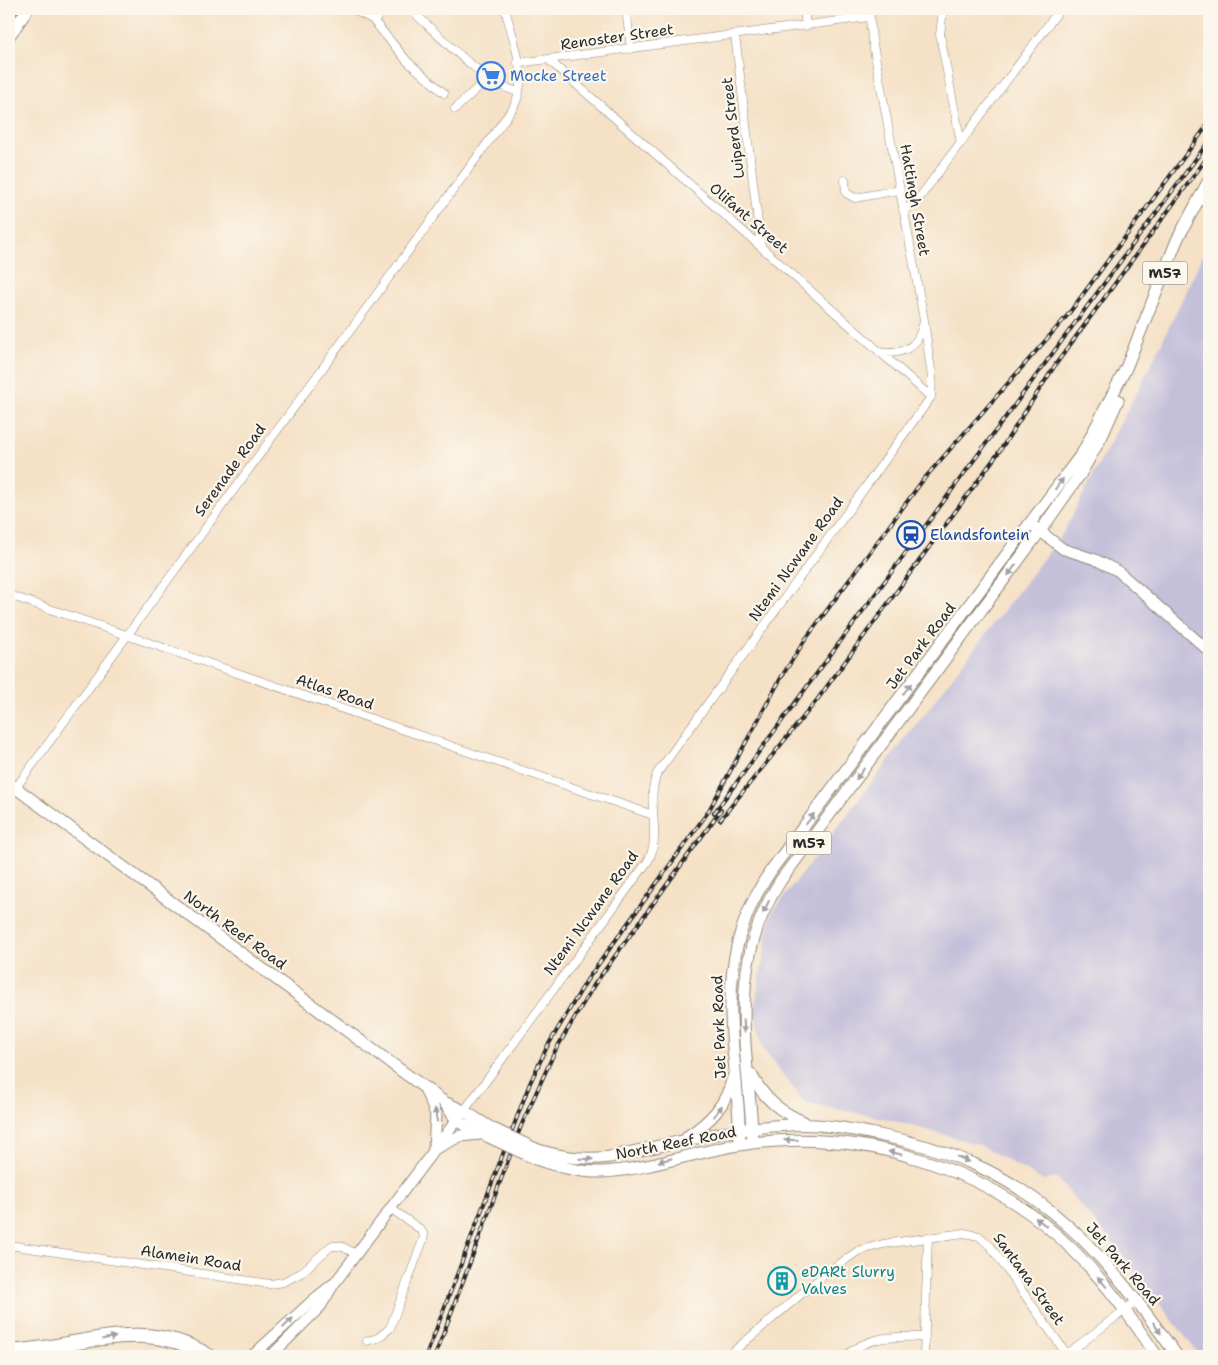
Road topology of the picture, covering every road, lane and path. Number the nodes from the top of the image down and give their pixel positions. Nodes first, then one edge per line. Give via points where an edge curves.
1 (12, 9) edge
2 (28, 9) edge
3 (352, 9) edge
4 (385, 9) edge
5 (410, 9) edge
6 (505, 9) edge
7 (626, 9) edge
8 (804, 9) edge
9 (943, 9) edge
10 (1060, 9) edge
11 (9, 13) edge
12 (869, 13) edge
13 (374, 21) junction
14 (806, 26) junction
15 (735, 35) junction
16 (9, 36) edge
17 (631, 49) junction
18 (550, 61) junction
19 (518, 63) junction
20 (488, 78) junction
21 (519, 92) junction
22 (444, 93) dead end
23 (455, 109) dead end
24 (962, 143) junction
25 (845, 180) dead end
26 (1209, 180) edge
27 (1209, 188) edge
28 (899, 190) junction
29 (903, 210) junction
30 (761, 247) junction
31 (924, 320) junction
32 (880, 353) junction
33 (931, 397) junction
34 (1030, 524) junction
35 (1040, 531) junction
36 (9, 596) edge
37 (125, 636) junction
38 (1208, 649) edge
39 (11, 790) edge
40 (653, 815) junction
41 (735, 1068) junction
42 (748, 1068) junction
43 (422, 1085) junction
44 (444, 1102) junction
45 (464, 1111) junction
46 (457, 1121) junction
47 (810, 1125) junction
48 (753, 1128) junction
49 (739, 1129) junction
50 (487, 1133) junction
51 (682, 1140) junction
52 (754, 1143) junction
53 (740, 1144) junction
54 (434, 1149) junction
55 (537, 1154) junction
56 (390, 1208) junction
57 (928, 1237) junction
58 (9, 1245) edge
59 (356, 1254) junction
60 (334, 1284) junction
61 (1138, 1300) junction
62 (1126, 1310) junction
63 (925, 1337) junction
64 (367, 1341) dead end
65 (9, 1352) edge
66 (1068, 1355) edge
67 (209, 1356) edge
68 (252, 1356) edge
69 (271, 1356) edge
70 (728, 1356) edge
71 (845, 1356) edge
72 (924, 1356) edge
73 (1158, 1356) edge
74 (1177, 1356) edge

1 - 11 main road
2 - 16 main road
3 - 13 street
4 - 13 street
5 - 20 street
6 - 19 street
7 - 17 street
8 - 14 street
9 - 24 street via 940,35
10 - 24 street
12 - 14 street, Renoster Street
12 - 28 street, Hattingh Street
13 - 22 street via 408,62
14 - 15 street, Renoster Street
15 - 17 street, Renoster Street
15 - 30 street, Luiperd Street
17 - 18 street, Renoster Street
18 - 19 street, Renoster Street
18 - 30 street, Olifant Street
19 - 21 street
20 - 21 street via 506,89
20 - 23 street
21 - 37 street, Serenade Road via 512,108
24 - 29 street via 914,206
25 - 28 street via 846,194 851,198
34 -> 26 main road, Jet Park Road / M57 via 1091,436 1126,368 1180,235
27 - 35 main road, Jet Park Road / M57 via 1180,246 1106,428 1081,473
28 - 29 street, Hattingh Street
29 - 31 street, Hattingh Street
30 - 32 street, Olifant Street
31 - 32 street via 918,339 908,350 896,354
31 - 33 street, Hattingh Street via 932,378
32 - 33 street, Olifant Street
33 - 40 street, Ntemi Ncwane Road via 658,772 652,792
34 - 35 main road
41 -> 34 main road, Jet Park Road / M57 via 730,990 732,963 744,918 755,894
35 - 38 main road via 1063,549 1094,558 1118,571
35 -> 42 main road, Jet Park Road / M57 via 772,895 756,930 745,975 743,996
36 - 37 street, Atlas Road
37 - 39 street, Serenade Road
37 - 40 street, Atlas Road
39 - 43 main road, North Reef Road
40 - 45 street, Ntemi Ncwane Road via 654,843 648,861
41 - 49 main road, Jet Park Road / M57
51 -> 41 main road via 717,1112 726,1098
42 - 47 main road via 761,1092 773,1105
42 - 48 main road, Jet Park Road / M57
43 - 44 main road, North Reef Road
54 -> 43 main road via 436,1114 434,1104
44 - 45 main road, North Reef Road
44 - 46 main road, North Reef Road
45 - 46 main road, Ntemi Ncwane Road
45 - 50 main road, North Reef Road
46 - 50 main road, North Reef Road
46 - 54 main road, Ntemi Ncwane Road
47 - 48 main road, Jet Park Road
47 -> 61 main road, Jet Park Road via 904,1139 990,1172 1067,1222
48 - 49 main road, North Reef Road
48 - 52 main road, Jet Park Road / M57
49 - 51 main road, North Reef Road
49 - 53 main road, Jet Park Road / M57
50 - 54 main road via 460,1136
50 - 55 main road, North Reef Road, bridge
55 -> 51 main road, North Reef Road via 588,1159 610,1157
52 - 53 main road, North Reef Road
62 -> 52 main road, Jet Park Road via 1073,1249 1040,1221 961,1175 917,1158 871,1147 825,1141
53 -> 55 main road, North Reef Road via 624,1170 600,1172 566,1168
54 - 56 main road, Ntemi Ncwane Road
56 - 59 main road, Ntemi Ncwane Road
56 - 64 street via 424,1235 390,1328 378,1338
57 - 63 street
57 - 66 street, Santana Street via 964,1233 984,1240
57 - 70 street, Santana Street via 870,1247 848,1256
58 - 59 street, Alamein Road via 270,1284 301,1273 331,1246 342,1246
59 - 60 main road, Ntemi Ncwane Road
68 -> 60 main road, Ntemi Ncwane Road
60 - 69 main road, Ntemi Ncwane Road via 321,1306
61 - 62 street
61 -> 74 main road, Jet Park Road
62 - 66 street
62 - 73 main road, Jet Park Road
63 - 71 street via 878,1338 861,1344
63 - 72 street
65 -> 67 highway via 132,1335 170,1338

